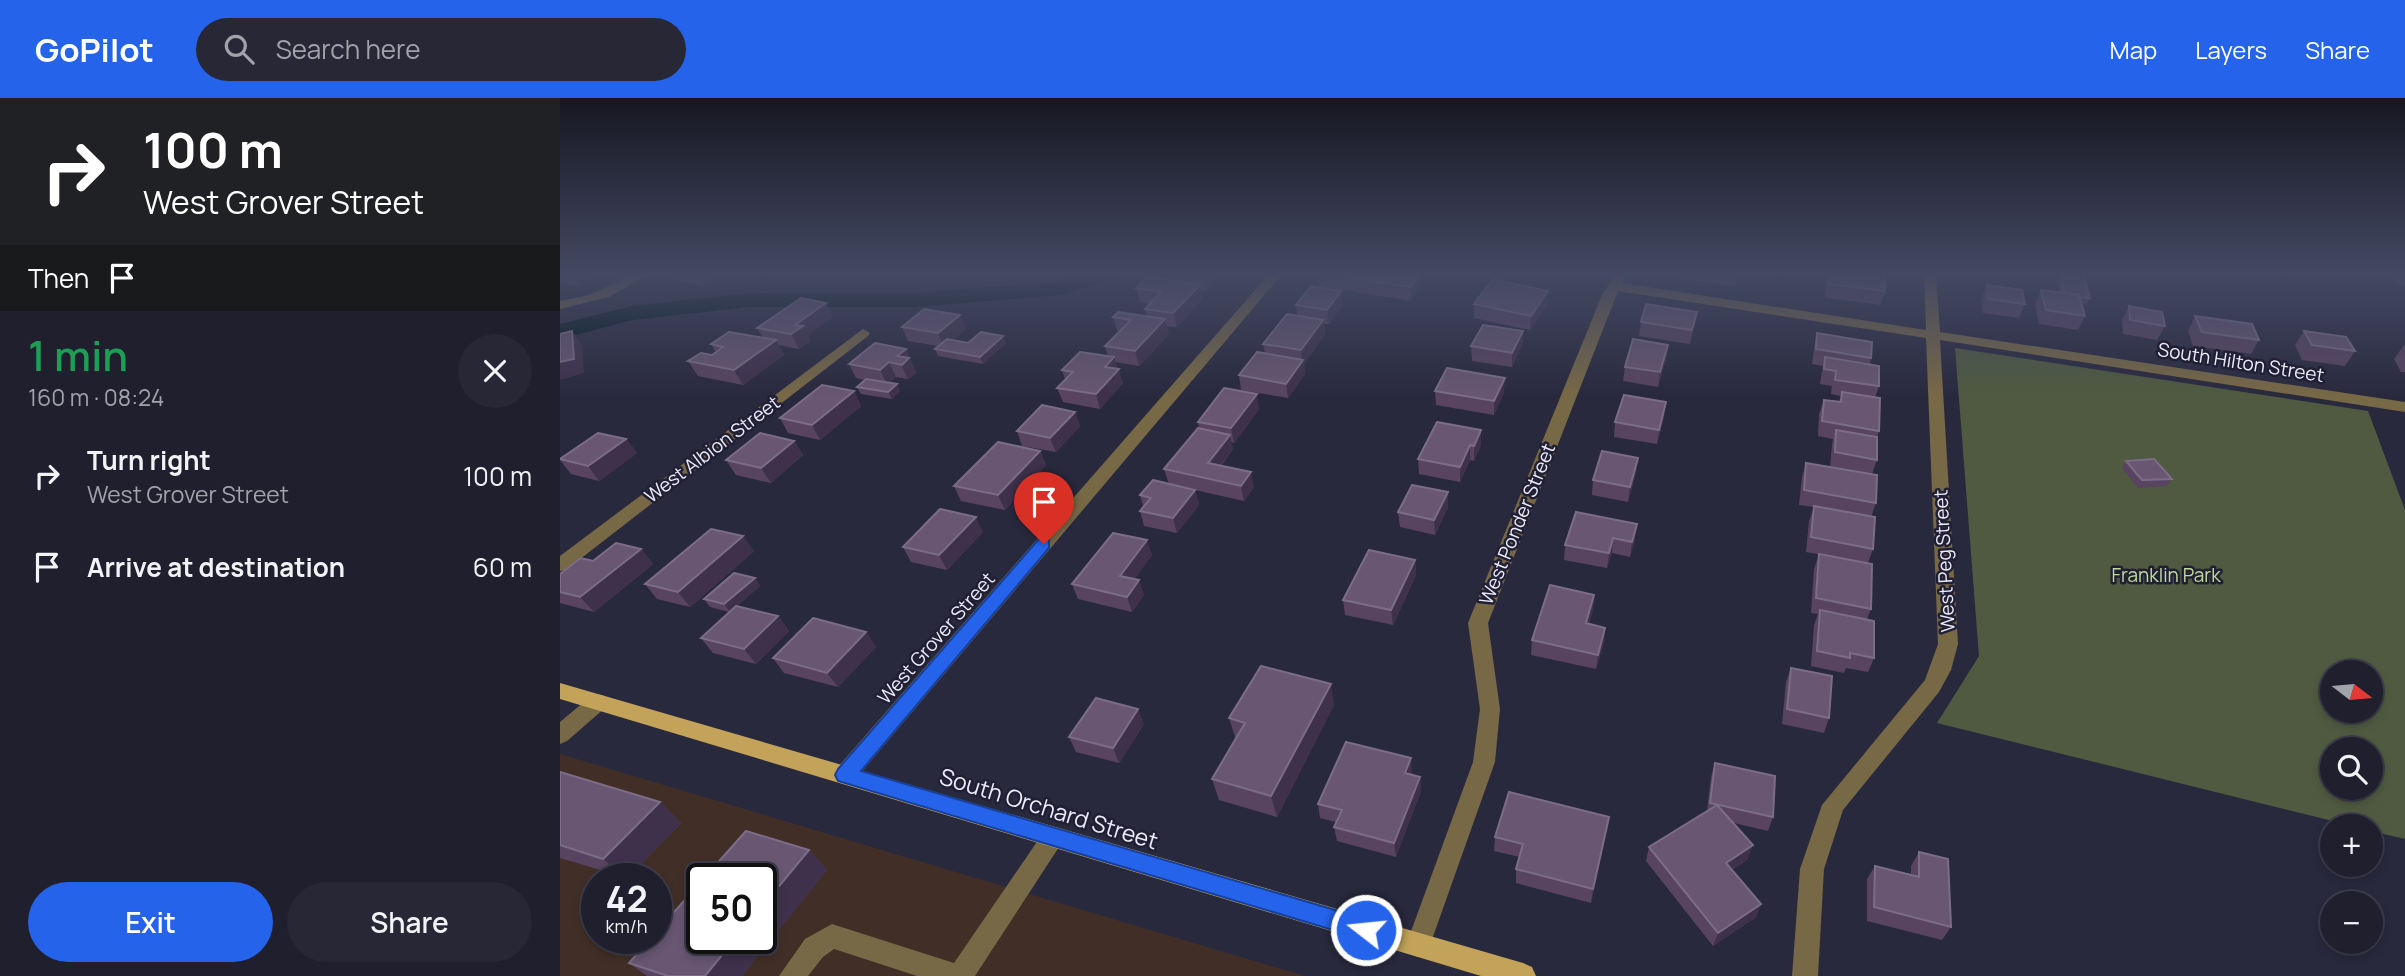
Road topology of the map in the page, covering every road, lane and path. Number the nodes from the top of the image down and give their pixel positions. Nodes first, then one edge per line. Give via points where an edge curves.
1 (1242, 314) edge
2 (1604, 314) edge
3 (1815, 314) edge
4 (1932, 314) edge
5 (863, 333) dead end
6 (1933, 335) junction
7 (2405, 407) edge
8 (560, 565) edge
9 (560, 691) edge
10 (598, 702) junction
11 (560, 735) edge
12 (845, 775) junction
13 (1053, 837) junction
14 (1418, 945) junction
15 (792, 976) edge
16 (955, 976) edge
17 (960, 976) edge
18 (1523, 976) edge
19 (1805, 976) edge

1 - 12 street, West Grover Street
2 - 14 street, West Ponder Street via 1478,623 1490,709 1484,762
3 - 6 street, South Hilton Street
4 - 6 street, West Peg Street
5 - 8 street, West Albion Street
6 - 7 street, South Hilton Street
6 - 19 street, West Peg Street via 1948,643 1932,686 1833,805 1812,869
9 - 10 main road, South Orchard Street
10 - 11 street
10 - 12 main road, South Orchard Street
12 - 13 main road, South Orchard Street
13 - 14 main road, South Orchard Street
13 - 17 street
14 - 18 main road, South Orchard Street
15 - 16 street via 814,948 832,936

